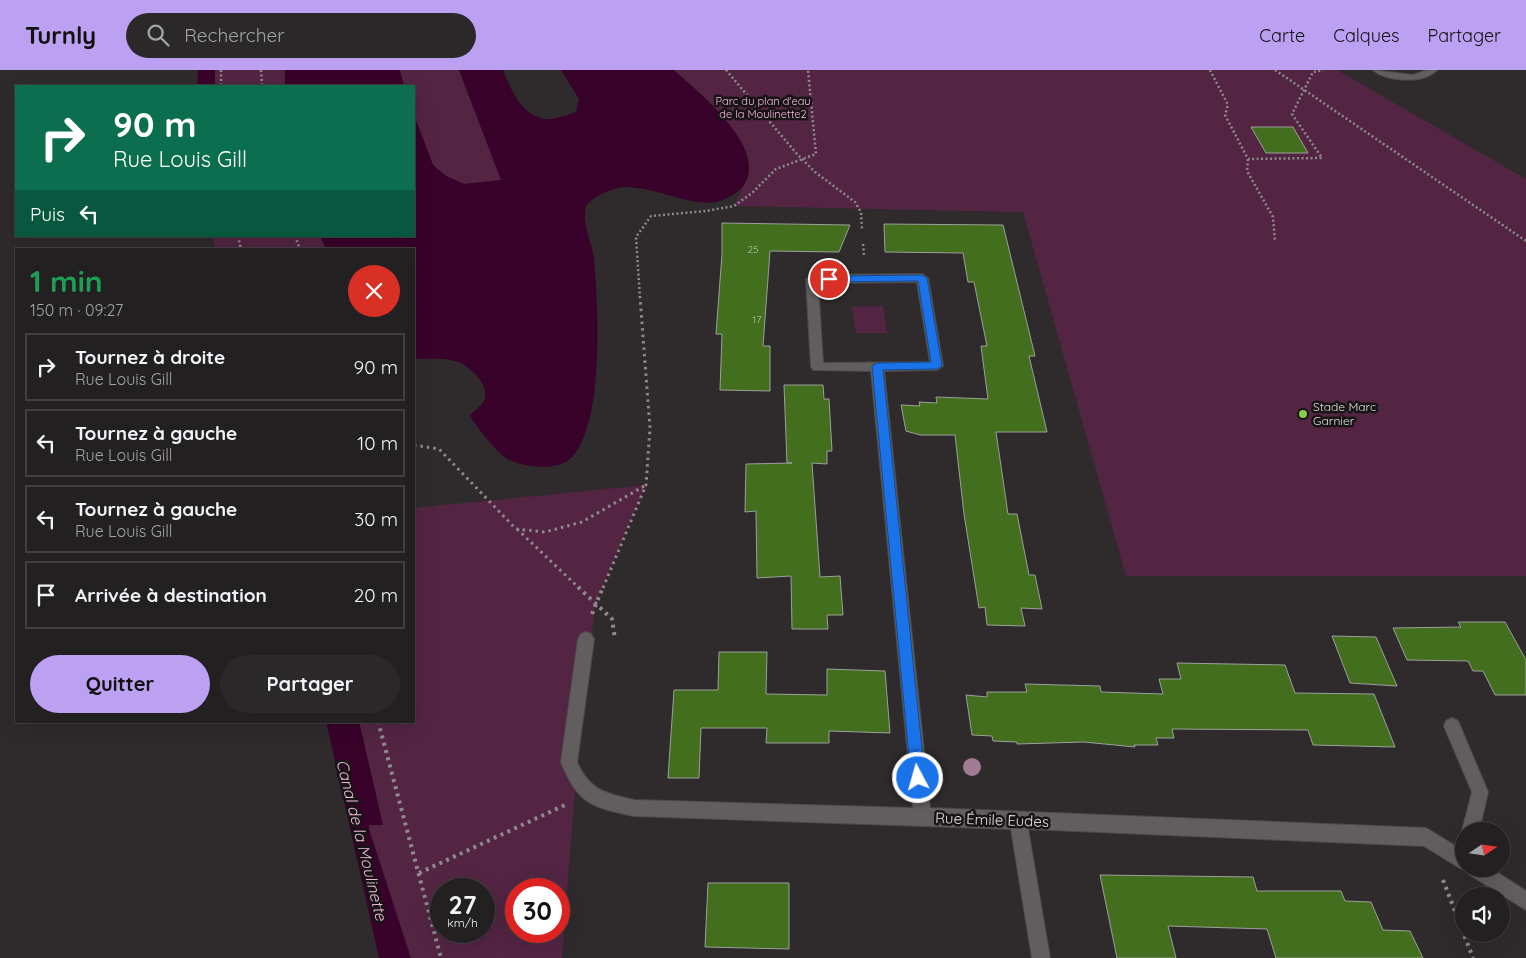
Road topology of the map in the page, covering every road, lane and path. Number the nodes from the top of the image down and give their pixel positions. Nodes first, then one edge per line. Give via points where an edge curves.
1 (221, 70) edge
2 (261, 70) edge
3 (726, 70) edge
4 (808, 70) edge
5 (1210, 70) edge
6 (1275, 70) edge
7 (1323, 70) edge
8 (1377, 70) edge
9 (1433, 70) edge
10 (221, 85) edge
11 (262, 85) edge
12 (1304, 90) junction
13 (1248, 159) junction
14 (804, 160) junction
15 (862, 229) dead end
16 (1526, 241) edge
17 (1275, 242) dead end
18 (877, 366) junction
19 (415, 445) edge
20 (646, 484) junction
21 (516, 528) junction
22 (595, 604) junction
23 (615, 638) dead end
24 (586, 639) joint
25 (379, 723) edge
26 (1452, 726) dead end
27 (588, 794) junction
28 (922, 817) junction
29 (1018, 821) junction
30 (1473, 822) edge
31 (1426, 837) junction
32 (1455, 855) edge
33 (418, 873) junction
34 (1490, 878) edge
35 (1526, 901) edge
36 (441, 958) edge
37 (1041, 958) edge
38 (1473, 958) edge

1 - 10 path
2 - 11 path
3 - 14 path
4 - 14 path via 816,154
5 - 13 path via 1228,105 1226,115
6 - 12 path
7 - 12 path via 1313,72
8 - 9 street via 1412,77 1423,76
12 - 13 path via 1292,114 1322,158
12 - 16 path
13 - 17 path via 1247,171 1273,217
14 - 15 path via 855,202 861,212
14 - 20 path via 776,169 734,206 651,216 636,237 650,428
18 - 18 street via 937,366 922,278 812,279 817,367
18 - 28 street
19 - 21 path via 439,449
20 - 21 path via 582,522 545,532
20 - 22 path
21 - 22 path
22 - 23 path via 612,619
22 - 24 path
24 - 27 street via 570,762 576,781
25 - 33 path
26 - 30 street via 1480,792
27 - 28 street, Rue Émile Eudes via 634,808
27 - 33 path
28 - 29 street, Rue Émile Eudes
29 - 31 street, Rue Émile Eudes
29 - 37 street
31 - 32 street
31 - 38 path
33 - 36 path
34 - 35 street

